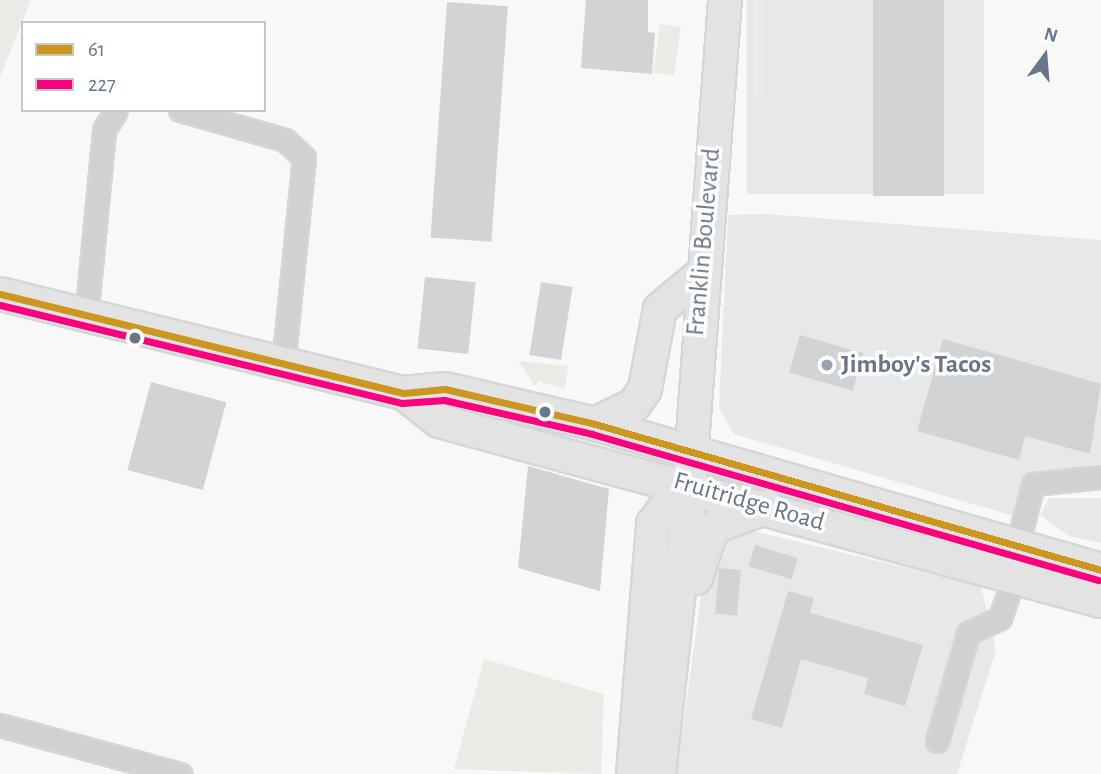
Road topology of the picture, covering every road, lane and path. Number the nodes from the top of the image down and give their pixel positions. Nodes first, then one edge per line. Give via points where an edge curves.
1 (725, 0) edge
2 (115, 112) edge
3 (187, 112) edge
4 (702, 275) junction
5 (0, 294) edge
6 (86, 318) junction
7 (283, 365) junction
8 (404, 393) junction
9 (595, 424) junction
10 (687, 451) junction
11 (1101, 477) edge
12 (684, 484) junction
13 (767, 507) junction
14 (1017, 546) junction
15 (1101, 570) edge
16 (1014, 577) junction
17 (1101, 601) edge
18 (671, 643) junction
19 (0, 724) edge
20 (937, 741) dead end
21 (180, 774) edge
22 (633, 774) edge
23 (659, 774) edge

1 - 4 main road, Franklin Boulevard
2 - 6 street via 104,130
3 - 7 street via 285,140 304,158
4 - 9 main road via 660,309 645,389 634,405
4 - 10 main road, Franklin Boulevard
5 - 6 main road, Fruitridge Road
6 - 7 main road, Fruitridge Road
7 - 8 main road, Fruitridge Road
8 - 9 main road, Fruitridge Road via 445,389
8 - 12 main road, Fruitridge Road via 439,421
9 - 10 main road, Fruitridge Road
10 - 12 main road, Franklin Boulevard
10 - 14 main road, Fruitridge Road
11 - 14 street via 1033,484
12 - 13 main road, Fruitridge Road
12 - 18 main road, Franklin Boulevard via 686,527
12 - 22 main road via 653,524
13 - 16 main road, Fruitridge Road
13 - 18 main road via 712,528 687,620
14 - 15 main road, Fruitridge Road
16 - 17 main road, Fruitridge Road
16 - 20 street via 1000,618 968,633
18 - 23 main road, Franklin Boulevard
19 - 21 street

